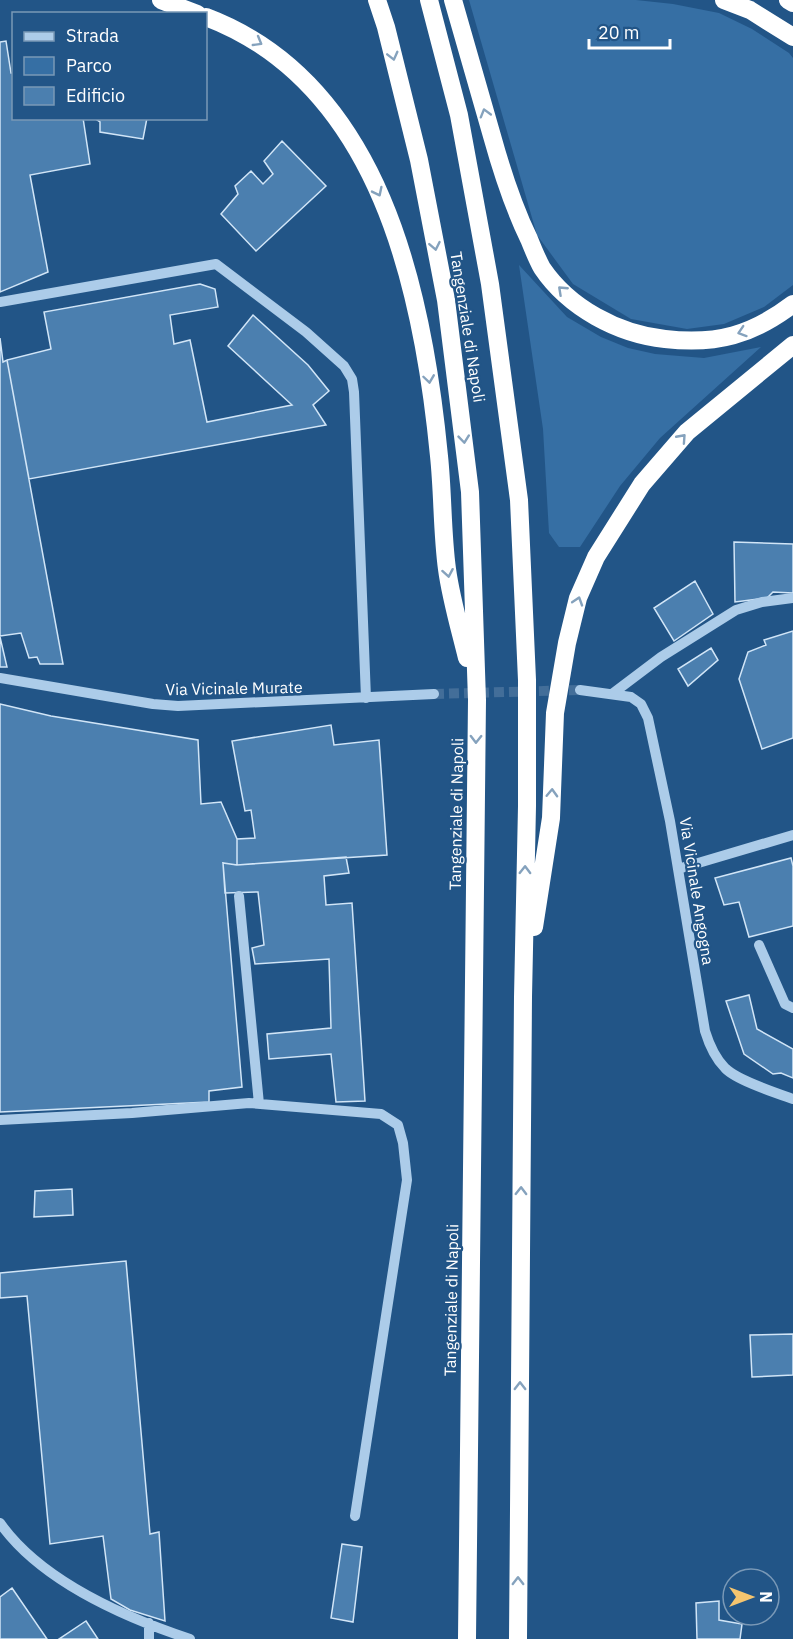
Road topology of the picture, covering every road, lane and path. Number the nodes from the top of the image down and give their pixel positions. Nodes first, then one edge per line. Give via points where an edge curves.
1 (161, 0) edge
2 (377, 0) edge
3 (429, 0) edge
4 (453, 0) edge
5 (724, 0) edge
6 (788, 0) edge
7 (793, 3) edge
8 (192, 12) edge
9 (207, 17) edge
10 (793, 37) edge
11 (0, 302) edge
12 (793, 304) edge
13 (793, 345) edge
14 (793, 598) edge
15 (0, 678) edge
16 (580, 690) tunnel mouth
17 (434, 694) tunnel mouth
18 (612, 694) junction
19 (366, 698) junction
20 (477, 700) junction
21 (793, 835) edge
22 (678, 869) junction
23 (239, 896) dead end
24 (759, 945) dead end
25 (523, 997) junction
26 (793, 1008) edge
27 (793, 1100) edge
28 (259, 1104) junction
29 (0, 1120) edge
30 (355, 1516) dead end
31 (0, 1523) edge
32 (149, 1623) junction
33 (149, 1639) edge
34 (190, 1639) edge
35 (467, 1639) edge
36 (518, 1639) edge

1 - 8 highway
2 -> 20 highway, Tangenziale di Napoli via 419,160 446,300 470,492
25 -> 3 highway, Tangenziale di Napoli via 526,680 519,500 490,284 459,115
12 -> 4 highway via 772,320 742,334 677,341 627,332 560,289 542,267 515,211
5 - 10 highway via 750,10
6 - 7 highway
9 -> 20 highway via 264,46 296,71 344,128 385,206 409,275 420,323 439,456 447,570
11 - 19 street via 216,264 344,366 354,392
25 -> 13 highway via 551,818 555,713 578,598 596,557 649,476 687,432
14 - 18 street via 736,610 661,657
15 - 19 street, Via Vicinale Murate via 178,706
16 - 18 street, Via Vicinale Angogna
17 - 19 street, Via Vicinale Murate
18 - 22 street, Via Vicinale Angogna via 631,697 641,704 648,718
20 -> 35 highway, Tangenziale di Napoli
21 - 22 street
22 - 27 street, Via Vicinale Angogna via 710,1046 726,1069
23 - 28 street
24 - 26 street via 784,1004
36 -> 25 highway, Tangenziale di Napoli
28 - 29 street
28 - 30 street via 381,1114 398,1125 403,1143 407,1180
31 - 32 street via 51,1574
32 - 33 street
32 - 34 street

